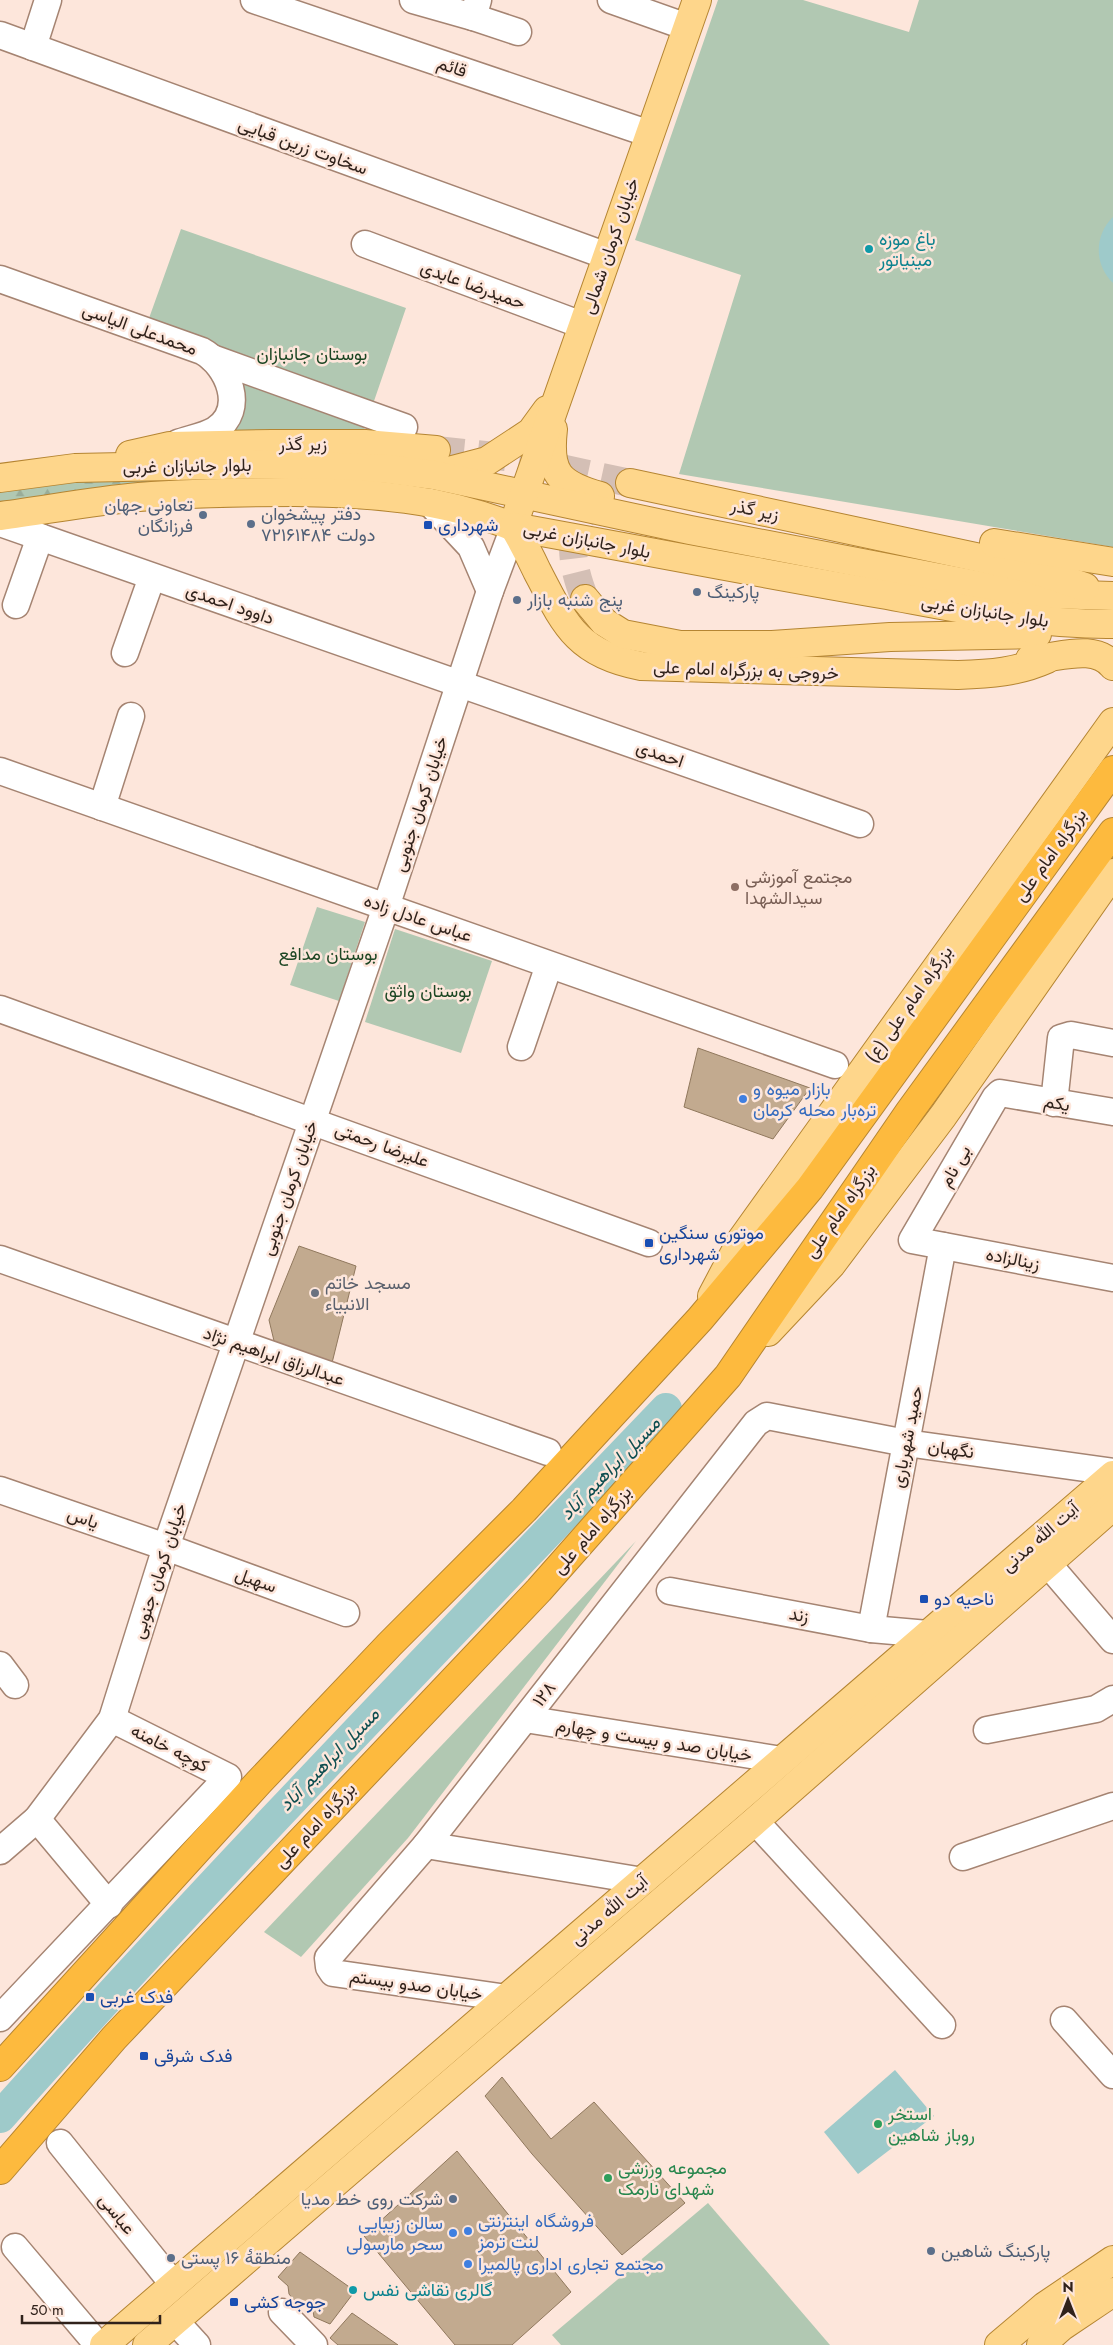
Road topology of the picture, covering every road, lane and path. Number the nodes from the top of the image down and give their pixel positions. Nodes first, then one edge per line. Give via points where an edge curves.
1 (48, 0) edge
2 (254, 0) edge
3 (414, 0) edge
4 (611, 0) edge
5 (697, 0) edge
6 (476, 9) edge
7 (687, 27) junction
8 (518, 32) dead end
9 (0, 35) edge
10 (33, 47) junction
11 (650, 134) junction
12 (365, 244) dead end
13 (606, 256) junction
14 (0, 279) edge
15 (582, 325) junction
16 (212, 358) junction
17 (558, 394) junction
18 (404, 427) dead end
19 (170, 446) junction
20 (435, 462) junction
21 (75, 468) junction
22 (0, 478) edge
23 (630, 483) tunnel mouth
24 (523, 492) junction
25 (430, 502) junction
26 (0, 516) edge
27 (0, 523) edge
28 (514, 527) junction
29 (690, 530) junction
30 (40, 537) junction
31 (880, 537) junction
32 (1113, 562) edge
33 (152, 576) junction
34 (490, 591) junction
35 (1113, 596) edge
36 (585, 599) tunnel mouth
37 (16, 605) dead end
38 (1083, 624) junction
39 (1113, 624) edge
40 (820, 641) junction
41 (125, 653) dead end
42 (1047, 659) junction
43 (1113, 666) edge
44 (459, 684) junction
45 (131, 716) dead end
46 (1113, 722) edge
47 (1113, 770) edge
48 (0, 771) edge
49 (102, 807) junction
50 (860, 824) dead end
51 (1113, 832) edge
52 (1113, 873) edge
53 (386, 907) junction
54 (549, 965) junction
55 (0, 1009) edge
56 (1113, 1043) edge
57 (521, 1047) dead end
58 (835, 1065) dead end
59 (1000, 1093) joint
60 (1054, 1103) junction
61 (1113, 1112) edge
62 (313, 1120) junction
63 (912, 1240) joint
64 (649, 1243) dead end
65 (943, 1246) junction
66 (0, 1258) edge
67 (1113, 1278) edge
68 (700, 1319) junction
69 (236, 1343) junction
70 (728, 1376) junction
71 (761, 1419) joint
72 (906, 1443) junction
73 (548, 1452) dead end
74 (1113, 1474) edge
75 (0, 1490) edge
76 (1113, 1506) edge
77 (166, 1547) junction
78 (1040, 1554) junction
79 (670, 1591) dead end
80 (346, 1613) dead end
81 (871, 1629) junction
82 (928, 1634) junction
83 (1113, 1640) edge
84 (1112, 1702) edge
85 (112, 1719) junction
86 (525, 1719) junction
87 (987, 1730) dead end
88 (782, 1760) junction
89 (1113, 1806) edge
90 (37, 1818) junction
91 (755, 1821) junction
92 (426, 1844) junction
93 (0, 1851) edge
94 (963, 1857) dead end
95 (643, 1881) junction
96 (108, 1905) junction
97 (329, 1967) joint
98 (507, 1998) junction
99 (0, 2018) edge
100 (1064, 2020) dead end
101 (942, 2025) dead end
102 (0, 2066) edge
103 (1113, 2075) edge
104 (60, 2143) dead end
105 (0, 2170) edge
106 (15, 2247) dead end
107 (1113, 2260) edge
108 (1113, 2292) edge
109 (157, 2300) junction
110 (282, 2312) dead end
111 (163, 2336) edge
112 (98, 2345) edge
113 (104, 2345) edge
114 (197, 2345) edge
115 (314, 2345) edge
116 (999, 2345) edge
117 (1041, 2345) edge

1 - 10 street
2 - 11 street, قائم
3 - 6 street
4 - 7 street
5 - 7 main road, خیابان کرمان شمالی
6 - 8 street
7 - 11 main road, خیابان کرمان شمالی
9 - 10 street, سخاوت زرین قبایی
10 - 13 street, سخاوت زرین قبایی
11 - 13 main road, خیابان کرمان شمالی
12 - 15 street, حمیدرضا عابدی
13 - 15 main road, خیابان کرمان شمالی
14 - 16 street, محمدعلی الیاسی via 202,351
15 - 17 main road, خیابان کرمان شمالی
16 - 18 street
16 - 19 street, محمدعلی الیاسی via 229,381 232,392 229,412 216,430
17 - 20 main road via 531,432 487,461
17 - 24 main road, خیابان کرمان شمالی
17 - 29 main road via 551,454 555,469 565,481 580,491 647,511
19 - 20 main road, زیر گذر via 365,444
19 - 21 main road, زیر گذر
20 - 21 main road, بلوار جانبازان غربی via 388,469 274,464
20 - 24 main road, بلوار جانبازان غربی
21 - 22 main road, بلوار جانبازان غربی
23 - 31 main road, زیر گذر
24 - 28 main road, خیابان کرمان جنوبی
24 - 29 main road, بلوار جانبازان غربی
25 - 26 main road, بلوار جانبازان غربی via 370,495 226,492 138,497
25 - 28 main road, بلوار جانبازان غربی via 477,512
25 - 34 street via 471,547
27 - 30 street, داوود احمدی
28 - 34 street, خیابان کرمان جنوبی
28 - 38 main road, بلوار جانبازان غربی via 1024,619
28 - 42 main road, خروجی به بزرگراه امام علی via 558,614 569,629 597,651 620,662 651,667 958,675 996,674 1027,668
29 - 35 main road, بلوار جانبازان غربی via 1018,593
30 - 33 street, داوود احمدی
30 - 37 street
31 - 32 main road via 932,536
31 - 35 main road, بلوار جانبازان غربی via 1032,569
33 - 41 street
33 - 44 street, داوود احمدی
34 - 44 street, خیابان کرمان جنوبی
36 - 40 main road via 604,622 623,634 680,645 772,645
38 - 39 main road, بلوار جانبازان غربی
38 - 40 main road via 1046,634
40 - 42 main road via 851,653
42 - 43 main road via 1083,653 1106,658
44 - 50 street, احمدی
44 - 53 street, خیابان کرمان جنوبی
45 - 49 street
46 - 68 main road, بزرگراه امام علی (ع) via 742,1239
47 - 68 highway, بزرگراه امام علی via 810,1188
48 - 49 street, عباس عادل زاده
49 - 53 street, عباس عادل زاده
51 - 70 highway, بزرگراه امام علی via 899,1126
52 - 70 main road via 943,1116 831,1265
53 - 54 street, عباس عادل زاده
53 - 62 street, خیابان کرمان جنوبی
54 - 57 street
54 - 58 street, عباس عادل زاده
55 - 62 street, علیرضا رحمتی
56 - 60 street via 1061,1038
59 - 60 street, یکم
59 - 63 street, بی نام
60 - 61 street, یکم
62 - 64 street, علیرضا رحمتی
62 - 69 street, خیابان کرمان جنوبی
63 - 65 street, زینالزاده
65 - 67 street, زینالزاده
65 - 72 street, حمید شهریاری
66 - 69 street, عبدالرزاق ابراهیم نژاد
68 - 102 highway, بزرگراه امام علی via 524,1510 259,1782
69 - 73 street, عبدالرزاق ابراهیم نژاد
69 - 77 street, خیابان کرمان جنوبی
70 - 105 highway, بزرگراه امام علی via 539,1590 121,2032
71 - 72 street, نگهبان via 767,1416
71 - 86 street, ۱۲۸
72 - 74 street, نگهبان
72 - 81 street, حمید شهریاری
74 - 78 main road, آیت الله مدنی
75 - 77 street, یاس
76 - 78 main road, آیت الله مدنی
77 - 80 street, سهیل
77 - 85 street, خیابان کرمان جنوبی
78 - 82 main road, آیت الله مدنی
78 - 83 street
78 - 91 main road
79 - 81 street, زند
81 - 82 street, زند
82 - 88 main road, آیت الله مدنی
84 - 87 street via 1096,1709
85 - 90 street, خیابان کرمان جنوبی
85 - 96 street, کوچه خامنه via 228,1777
86 - 88 street, خیابان صد و بیست و چهارم
86 - 92 street, ۱۲۸
88 - 95 main road, آیت الله مدنی
89 - 94 street
90 - 93 street, خیابان کرمان جنوبی
90 - 96 street
91 - 101 street
91 - 111 main road
92 - 95 street
92 - 97 street, ۱۲۸ via 328,1958
95 - 98 main road, آیت الله مدنی
96 - 99 street
97 - 98 street, خیابان صدو بیستم via 334,1973
98 - 109 main road, آیت الله مدنی
100 - 103 street
104 - 109 street, عباسی
106 - 112 street
107 - 116 main road via 1045,2306
108 - 117 main road
109 - 111 main road
109 - 113 main road, آیت الله مدنی
110 - 115 street
111 - 114 street

